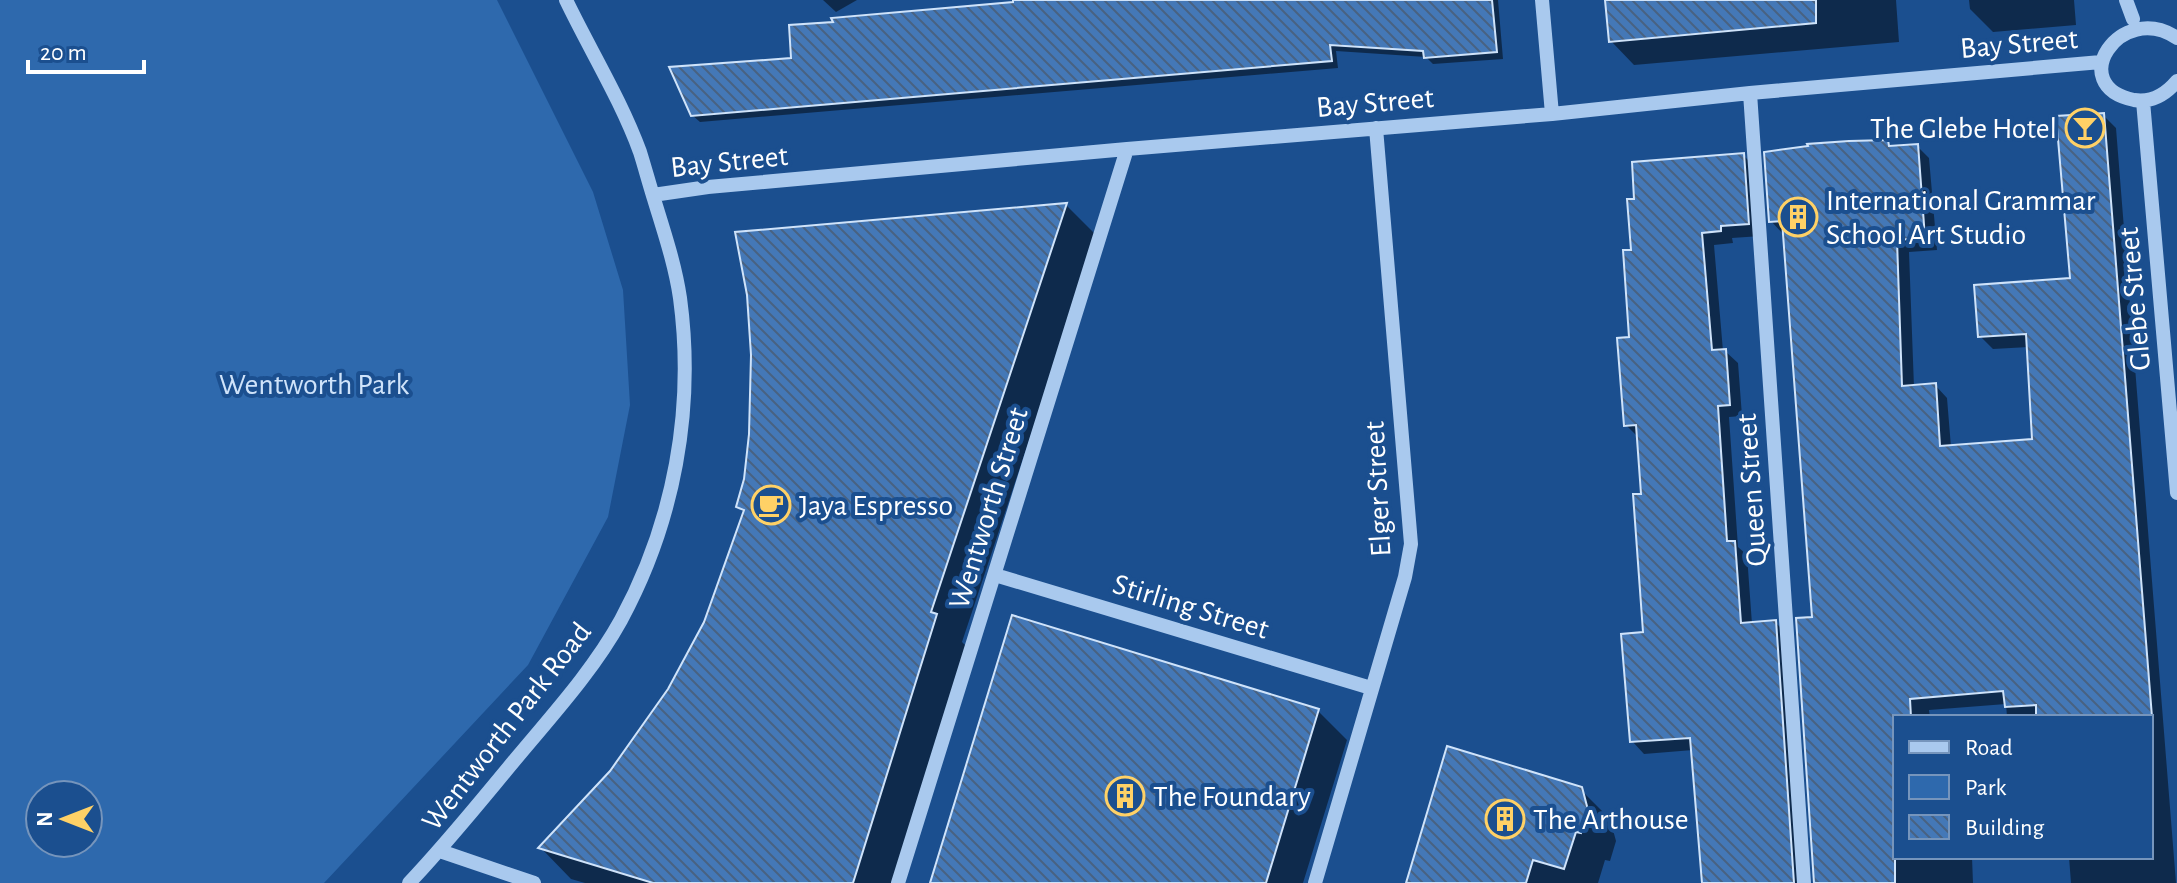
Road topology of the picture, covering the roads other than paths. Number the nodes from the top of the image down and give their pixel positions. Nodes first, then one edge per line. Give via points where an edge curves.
1 (566, 0) edge
2 (1542, 0) edge
3 (2126, 0) edge
4 (2133, 19) junction
5 (2177, 38) edge
6 (2101, 62) junction
7 (2177, 81) edge
8 (1750, 93) junction
9 (2143, 101) junction
10 (1552, 114) junction
11 (1376, 128) junction
12 (1127, 149) junction
13 (653, 195) junction
14 (2177, 493) edge
15 (995, 575) junction
16 (1371, 688) junction
17 (440, 851) junction
18 (409, 883) edge
19 (534, 883) edge
20 (898, 883) edge
21 (1315, 883) edge
22 (1804, 883) edge

1 - 13 street, Wentworth Park Road via 639,151
2 - 10 street
3 - 4 street
4 - 5 street via 2165,25
4 - 6 street via 2116,27 2104,43
6 - 8 street, Bay Street
6 - 9 street via 2103,74 2119,94
7 - 9 street via 2157,98
8 - 10 street, Bay Street
8 - 22 street, Queen Street
9 - 14 street, Glebe Street
10 - 11 street, Bay Street
11 - 12 street, Bay Street
11 - 16 street, Elger Street via 1411,544
12 - 13 street, Bay Street
12 - 15 street, Wentworth Street
13 - 17 street, Wentworth Park Road via 680,299 684,386 673,487 660,533 620,622 584,677
15 - 16 street, Stirling Street
15 - 20 street, Wentworth Street
16 - 21 street, Elger Street
17 - 18 street, Wentworth Park Road
17 - 19 street

